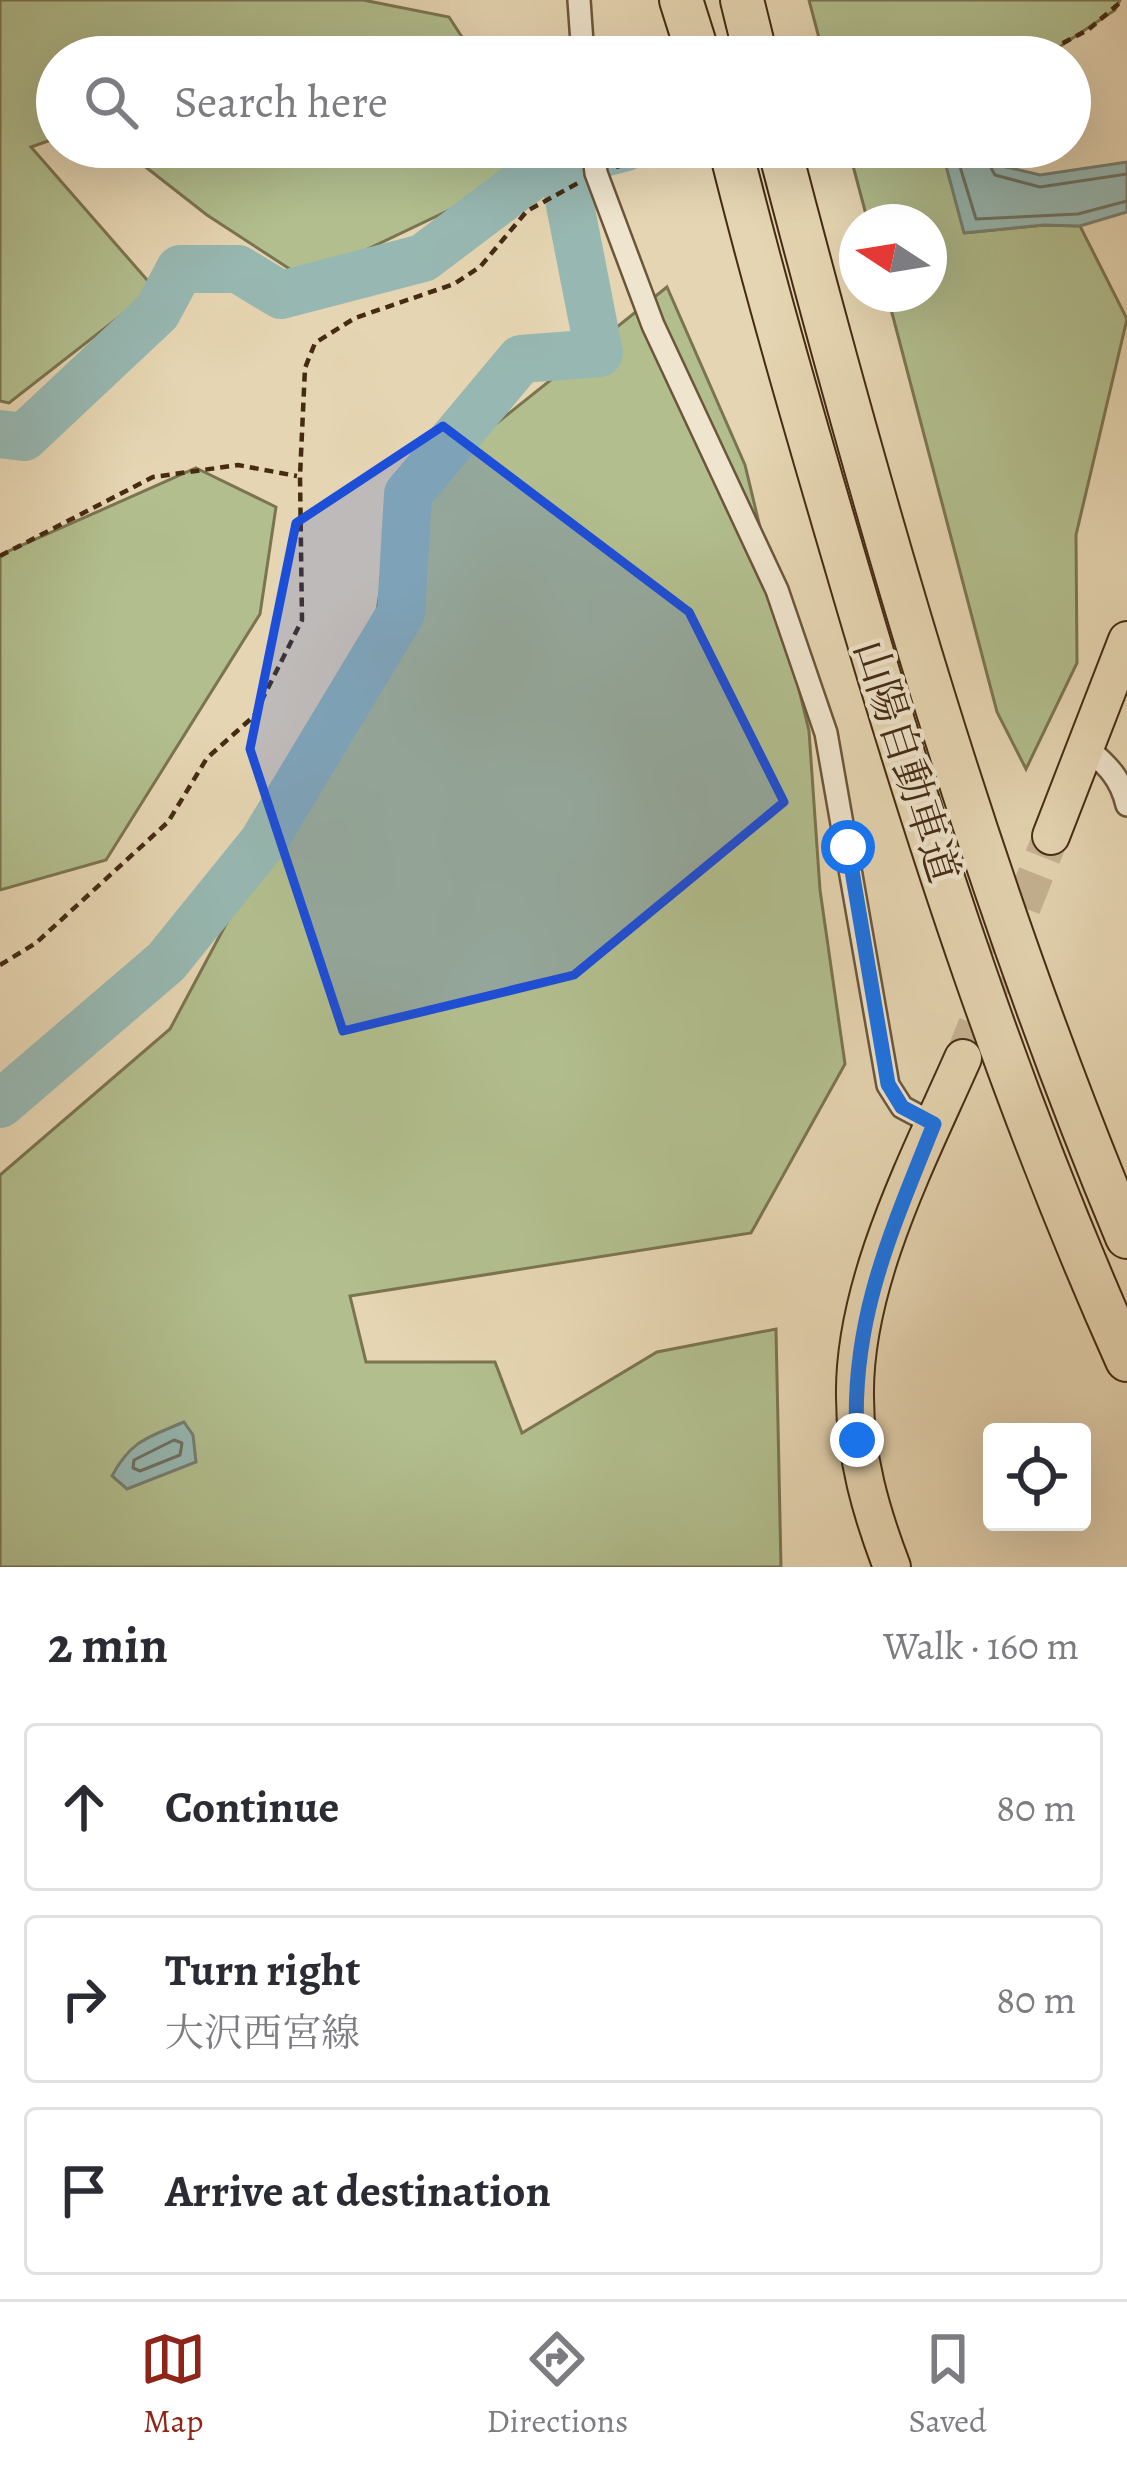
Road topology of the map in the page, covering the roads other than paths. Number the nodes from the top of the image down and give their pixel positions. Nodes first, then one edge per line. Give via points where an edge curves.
1 (579, 0) edge
2 (681, 0) edge
3 (694, 0) edge
4 (742, 0) edge
5 (582, 36) edge
6 (695, 36) edge
7 (700, 36) edge
8 (751, 36) edge
9 (596, 168) edge
10 (734, 168) edge
11 (784, 168) edge
12 (1127, 640) edge
13 (1087, 748) junction
14 (1127, 805) edge
15 (1051, 836) tunnel mouth
16 (963, 1058) tunnel mouth
17 (934, 1124) junction
18 (1127, 1237) edge
19 (1127, 1360) edge
20 (892, 1567) edge

1 - 5 street
2 - 6 highway
3 - 7 highway
4 - 8 highway
9 - 17 street via 652,325 777,590 826,733 888,1084 902,1107
10 - 19 highway, 山陽自動車道 via 902,756 984,996
11 - 18 highway, 山陽自動車道 via 856,441 1016,949
12 - 13 main road
13 - 14 street via 1112,770
13 - 15 main road
16 - 17 main road
17 - 20 main road via 883,1252 859,1347 860,1460

